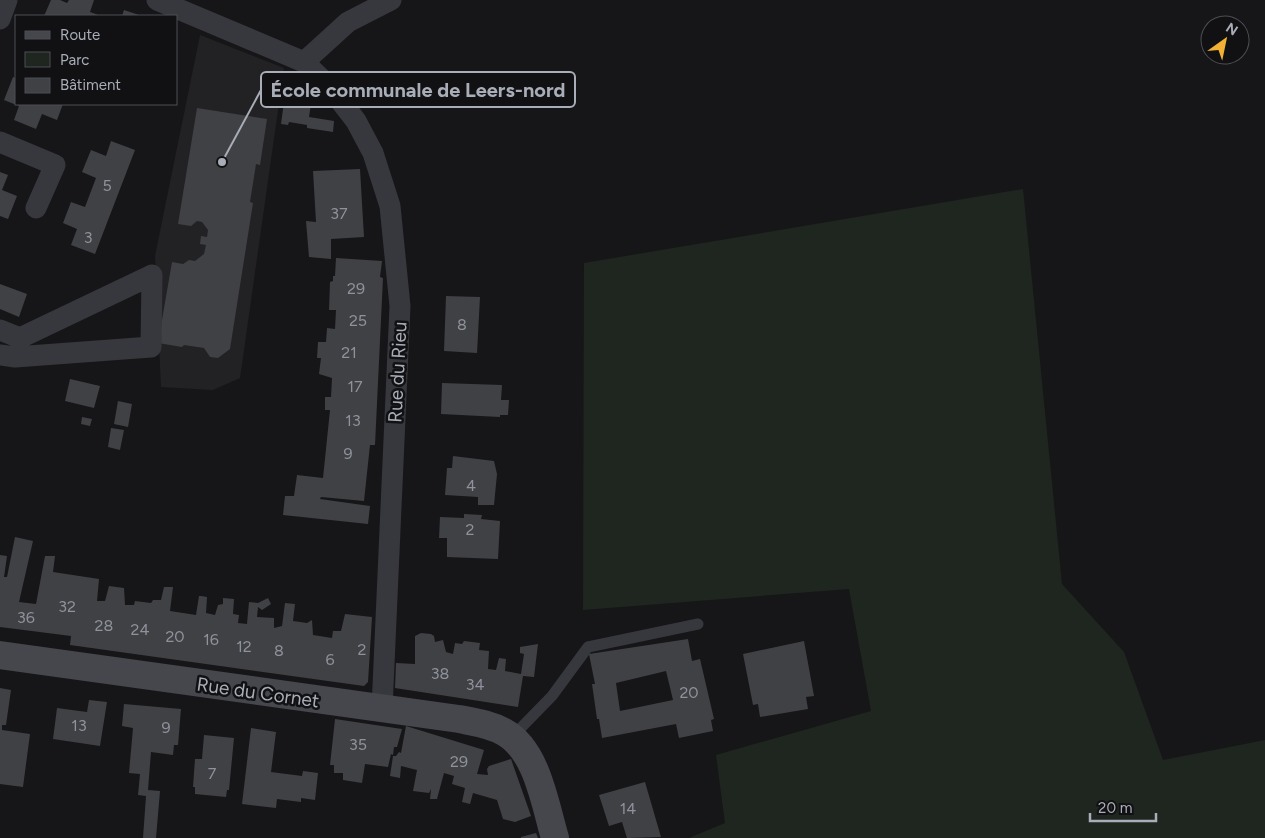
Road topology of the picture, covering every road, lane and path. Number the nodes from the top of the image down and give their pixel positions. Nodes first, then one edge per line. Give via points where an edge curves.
1 (7, 0) edge
2 (157, 0) edge
3 (391, 0) edge
4 (0, 19) edge
5 (304, 62) junction
6 (0, 142) edge
7 (36, 208) dead end
8 (0, 330) edge
9 (12, 350) edge
10 (698, 624) dead end
11 (0, 656) edge
12 (382, 709) junction
13 (512, 737) junction
14 (555, 838) edge

1 - 4 street
2 - 5 street, Rue du Rieu
3 - 5 street via 348,22
5 - 12 street, Rue du Rieu via 329,86 356,121 373,153 390,206 400,306
6 - 7 street via 55,165
8 - 9 street
9 - 9 street via 151,347 152,275
10 - 13 lane via 588,647 552,696
11 - 12 street, Rue du Cornet
12 - 13 street, Rue du Cornet via 472,721
13 - 14 street via 530,758

